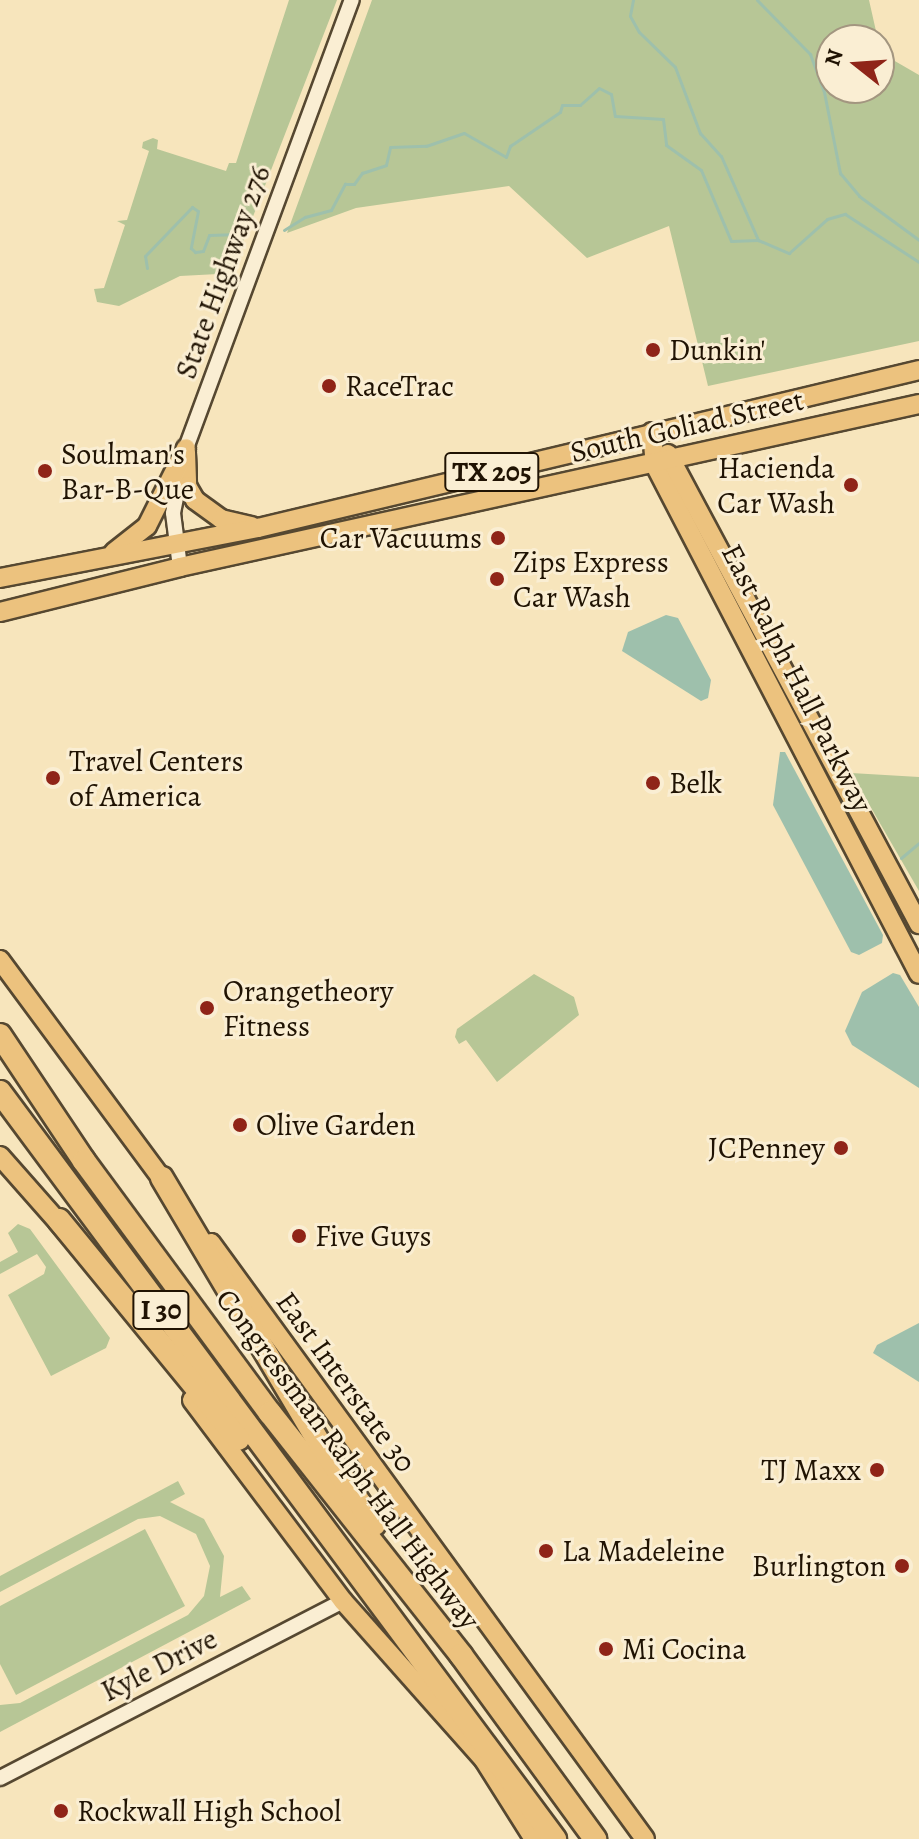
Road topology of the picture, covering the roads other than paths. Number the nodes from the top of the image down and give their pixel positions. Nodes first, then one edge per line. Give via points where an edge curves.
1 (352, 0) edge
2 (919, 370) edge
3 (919, 404) edge
4 (652, 432) junction
5 (186, 448) junction
6 (674, 461) junction
7 (527, 463) junction
8 (655, 465) junction
9 (413, 518) junction
10 (258, 528) junction
11 (173, 544) junction
12 (106, 556) junction
13 (180, 567) junction
14 (0, 578) edge
15 (0, 612) edge
16 (760, 646) junction
17 (807, 714) junction
18 (790, 723) junction
19 (919, 924) edge
20 (911, 939) edge
21 (0, 960) edge
22 (919, 974) edge
23 (0, 1035) edge
24 (0, 1092) edge
25 (0, 1156) edge
26 (162, 1178) junction
27 (59, 1220) junction
28 (322, 1528) junction
29 (343, 1601) junction
30 (461, 1655) junction
31 (0, 1778) edge
32 (534, 1839) edge
33 (555, 1839) edge
34 (595, 1839) edge
35 (645, 1839) edge

1 - 5 street, State Highway 276
2 - 4 main road, South Goliad Street / TX 205
3 - 6 main road, South Goliad Street / TX 205
4 - 6 main road, East Ralph Hall Parkway
4 - 7 main road, South Goliad Street / TX 205
4 - 8 main road, East Ralph Hall Parkway
5 - 10 main road via 187,486 195,500 221,519
5 - 11 street, State Highway 276 via 174,499
5 - 12 main road via 147,526
6 - 8 main road, South Goliad Street / TX 205
6 - 16 main road, East Ralph Hall Parkway
7 - 9 main road via 521,477 416,502
7 - 10 main road, South Goliad Street / TX 205
8 - 9 main road, South Goliad Street / TX 205
8 - 16 main road, East Ralph Hall Parkway
9 - 13 main road, South Goliad Street / TX 205
10 - 11 main road, South Goliad Street / TX 205
11 - 12 main road, South Goliad Street / TX 205
11 - 13 street, State Highway 276
12 - 14 main road, South Goliad Street / TX 205
13 - 15 main road, South Goliad Street / TX 205
16 - 17 main road, East Ralph Hall Parkway
16 - 18 main road, East Ralph Hall Parkway
17 - 18 main road
17 - 19 main road, East Ralph Hall Parkway
18 - 20 main road, East Ralph Hall Parkway
20 - 22 main road, East Ralph Hall Parkway
21 - 26 main road, East Interstate 30
23 - 30 highway, Congressman Ralph Hall Highway / I 30 via 84,1161 270,1413
24 - 28 highway, Congressman Ralph Hall Highway / I 30
25 - 27 main road
26 - 30 highway via 320,1444
26 - 35 main road, East Interstate 30 via 308,1371
27 - 28 highway via 281,1490
27 - 29 main road
28 - 33 highway, Congressman Ralph Hall Highway / I 30
29 - 31 street, Kyle Drive
29 - 32 main road via 484,1760
30 - 34 highway, Congressman Ralph Hall Highway / I 30

